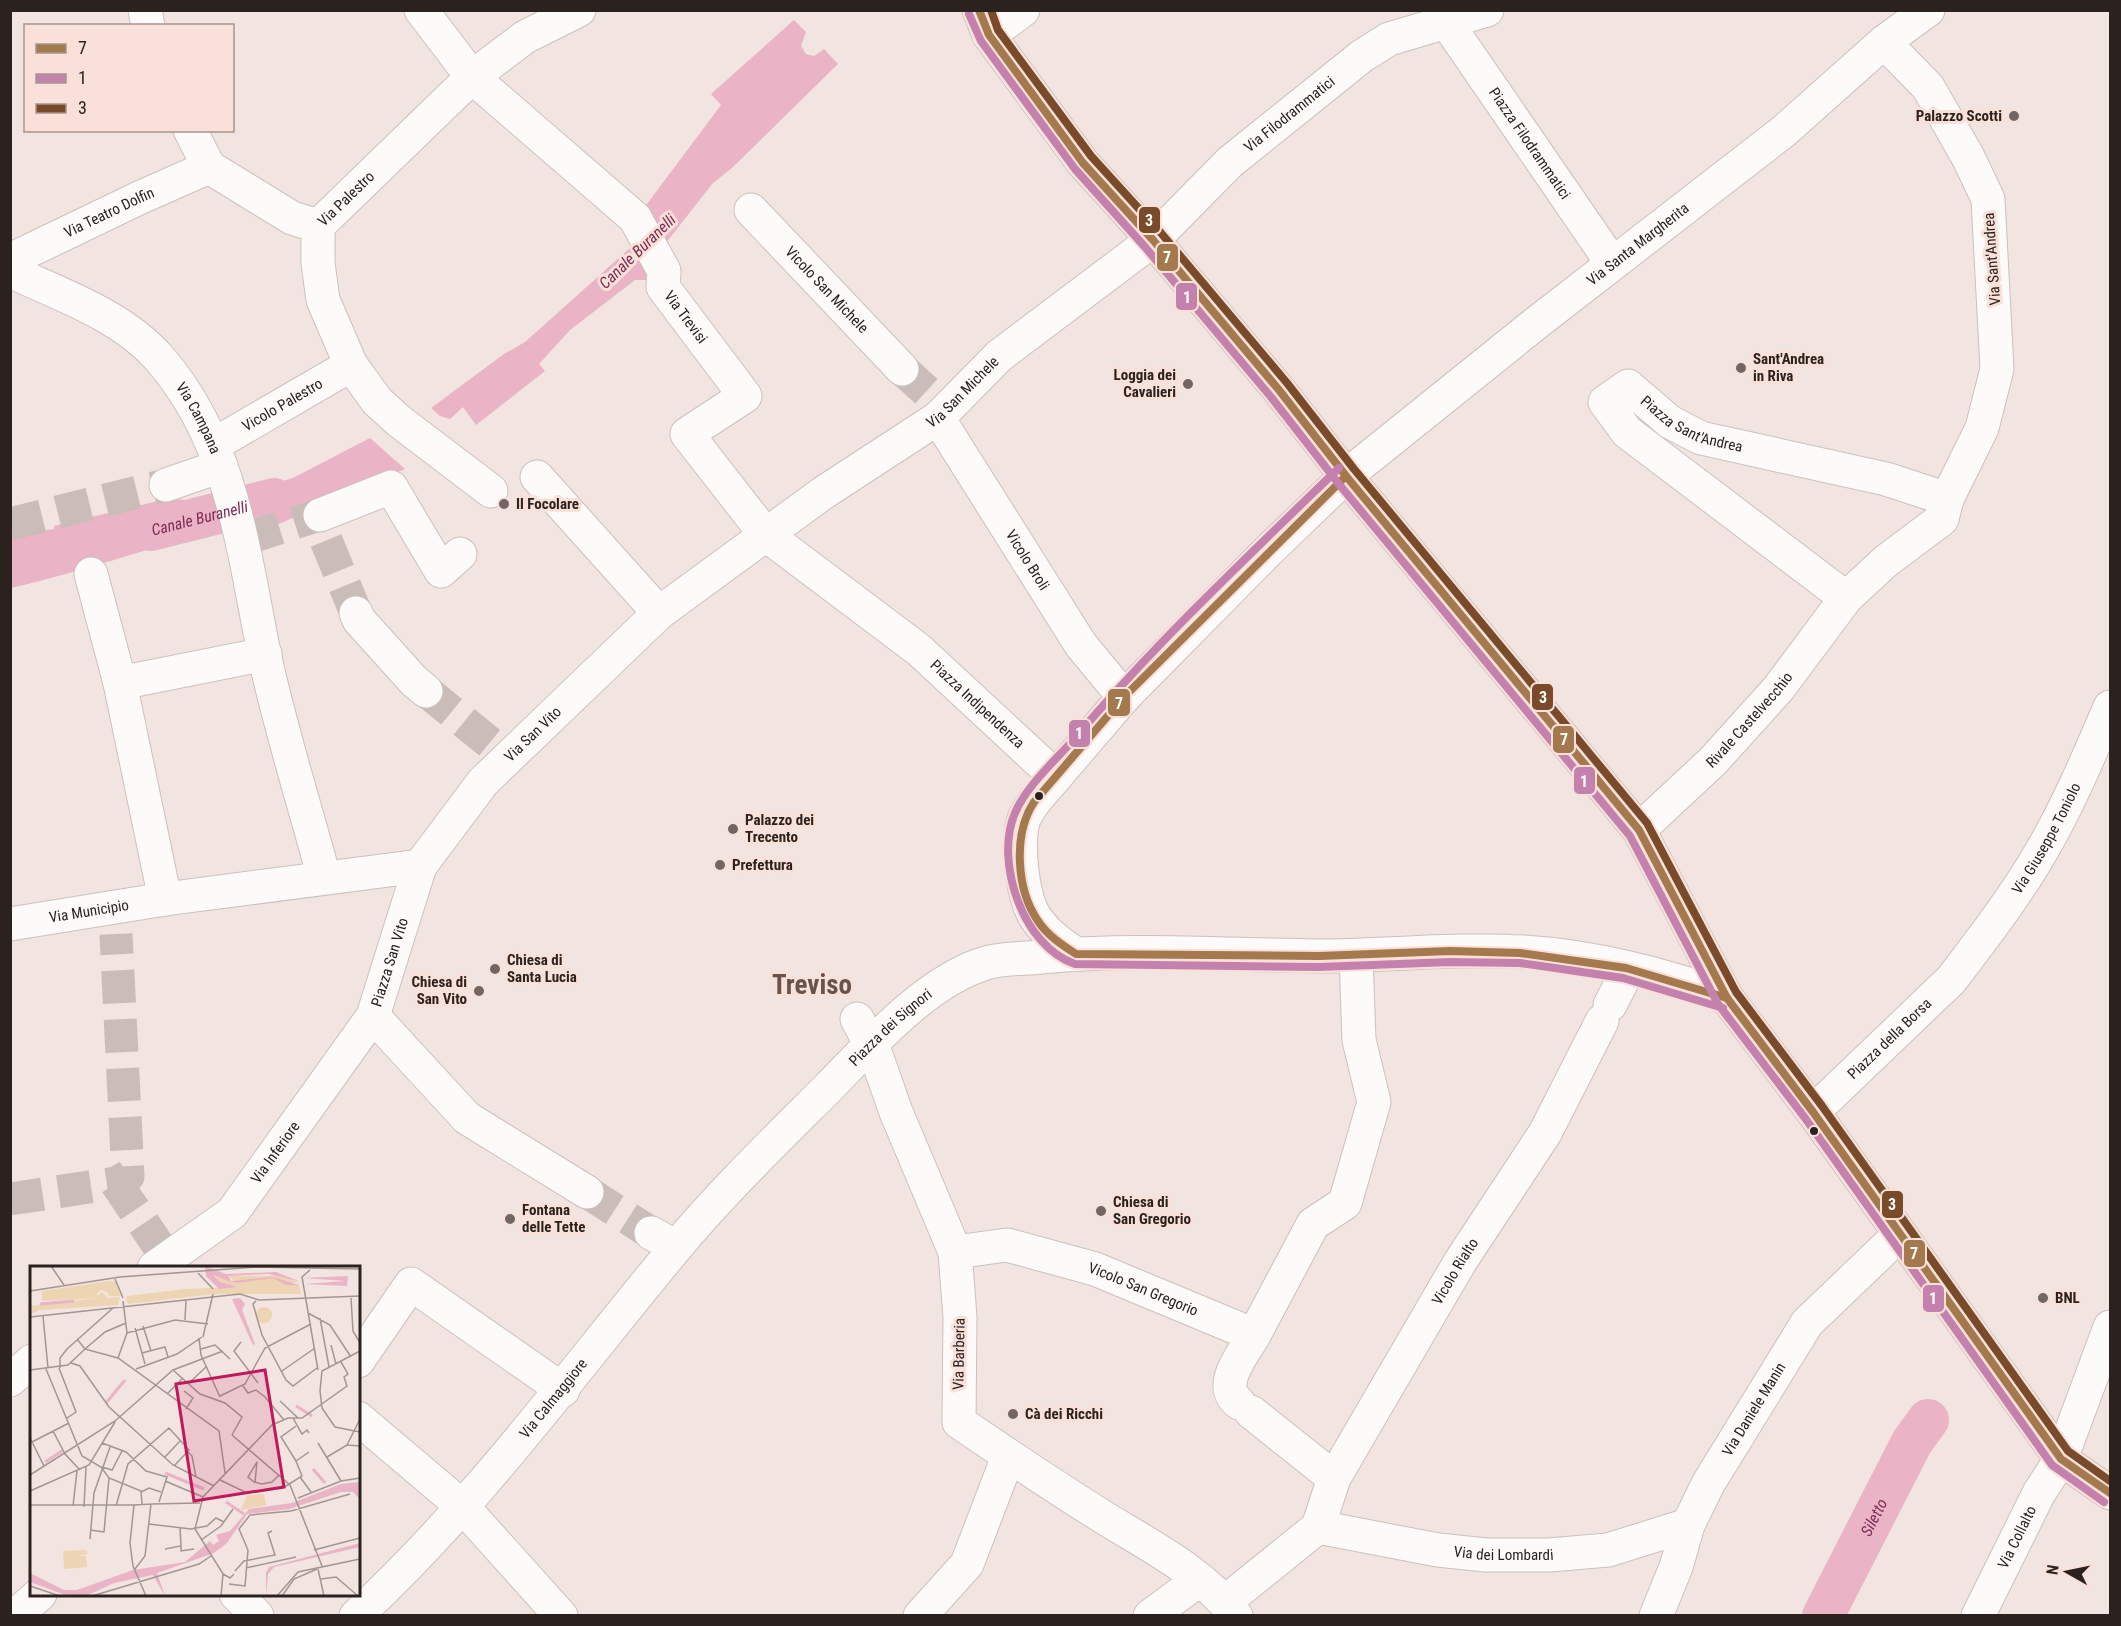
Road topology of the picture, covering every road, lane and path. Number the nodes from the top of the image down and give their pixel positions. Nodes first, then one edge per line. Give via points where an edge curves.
1 (422, 10) edge
2 (579, 10) edge
3 (1023, 10) edge
4 (1487, 10) edge
5 (1928, 10) edge
6 (984, 23) edge
7 (1448, 23) junction
8 (1884, 42) junction
9 (472, 77) junction
10 (191, 132) edge
11 (210, 167) junction
12 (751, 210) dead end
13 (318, 226) junction
14 (1153, 240) junction
15 (10, 260) edge
16 (1612, 263) junction
17 (10, 271) edge
18 (351, 365) junction
19 (902, 369) tunnel mouth
20 (941, 409) junction
21 (222, 469) junction
22 (1346, 476) junction
23 (537, 477) dead end
24 (166, 485) tunnel mouth
25 (491, 492) dead end
26 (1947, 499) junction
27 (320, 515) dead end
28 (765, 534) junction
29 (460, 554) dead end
30 (91, 574) dead end
31 (1846, 598) junction
32 (356, 613) tunnel mouth
33 (658, 613) junction
34 (265, 654) junction
35 (120, 683) junction
36 (426, 691) tunnel mouth
37 (1124, 697) junction
38 (2110, 706) edge
39 (1056, 777) junction
40 (1639, 830) junction
41 (420, 866) junction
42 (324, 877) junction
43 (165, 899) junction
44 (10, 924) edge
45 (1076, 954) junction
46 (1356, 956) junction
47 (1965, 962) joint
48 (1628, 970) junction
49 (1727, 998) junction
50 (373, 1016) junction
51 (864, 1032) junction
52 (1812, 1112) junction
53 (743, 1173) joint
54 (587, 1192) tunnel mouth
55 (1899, 1235) junction
56 (955, 1252) junction
57 (160, 1257) edge
58 (2110, 1327) edge
59 (1254, 1335) junction
60 (360, 1357) edge
61 (563, 1390) junction
62 (360, 1420) edge
63 (1008, 1457) junction
64 (2061, 1459) junction
65 (1334, 1478) junction
66 (2110, 1493) edge
67 (463, 1507) junction
68 (1688, 1525) junction
69 (1318, 1527) junction
70 (1199, 1580) junction
71 (238, 1596) edge
72 (1230, 1609) edge
73 (257, 1616) edge
74 (356, 1616) edge
75 (561, 1616) edge
76 (920, 1616) edge
77 (1150, 1616) edge
78 (1656, 1616) edge
79 (1978, 1616) edge

1 - 9 street, Via Trevisi
2 - 9 street, Via Palestro via 525,37
3 - 6 street
4 - 7 street, Via Filodrammatici
5 - 8 street, Via Santa Margherita
6 - 14 street via 1083,163
7 - 14 street, Via Filodrammatici via 1389,39 1362,56 1230,162
7 - 16 street, Piazza Filodrammatici
8 - 16 street, Via Santa Margherita via 1785,131
8 - 26 street, Via Sant'Andrea via 1928,87 1988,200 1997,369 1982,428
9 - 13 street, Via Palestro
9 - 28 street, Via Trevisi via 635,218 664,271 663,287 745,396 687,434
10 - 11 street
11 - 13 street via 292,218
11 - 15 street, Via Teatro Dolfin
12 - 19 street, Vicolo San Michele
13 - 18 street, Via Palestro via 323,300
14 - 20 street, Via San Michele via 999,356
14 - 22 street
16 - 22 street, Via Santa Margherita
17 - 21 street, Via Campana via 101,313 151,350 191,399
18 - 21 street, Vicolo Palestro
18 - 25 street, Via Palestro via 377,401 399,421
20 - 28 street, Via San Michele
20 - 37 street, Vicolo Broli via 1081,645
21 - 24 street, Vicolo Palestro
21 - 34 street, Via Campana via 244,538
22 - 37 street, Via Santa Margherita
22 - 40 street
23 - 33 street
26 - 31 street via 1942,519 1886,561
26 - 31 street, Piazza Sant'Andrea via 1886,479 1701,438 1670,422 1628,386 1605,402 1627,432
27 - 29 street via 391,487 441,571
28 - 33 street, Via San Michele
28 - 39 street, Piazza Indipendenza via 919,650
30 - 35 street
31 - 40 street, Rivale Castelvecchio via 1779,689 1713,761
32 - 36 street
33 - 41 street, Via San Vito via 499,750
34 - 35 street
34 - 42 street
35 - 43 street
37 - 39 street
38 - 47 street, Via Giuseppe Toniolo via 2041,853
39 - 45 street via 1034,801 1024,820 1022,865 1036,919 1054,940
40 - 49 street
41 - 42 street
41 - 50 street, Piazza San Vito
42 - 43 street
43 - 44 street, Via Municipio via 116,920
45 - 46 street, Piazza dei Signori
45 - 51 street, Piazza dei Signori via 986,963 944,980
46 - 48 street, Piazza dei Signori via 1527,952
46 - 59 street via 1359,1040 1374,1102 1345,1203 1313,1224
47 - 52 street, Piazza della Borsa via 1951,980
48 - 49 street, Piazza dei Signori
48 - 65 street, Vicolo Rialto via 1545,1133 1460,1262
49 - 52 street
50 - 54 street, Piazza San Vito via 467,1119
50 - 57 street, Via Inferiore via 232,1213
51 - 53 street, Piazza dei Signori
51 - 56 street, Via Barberia
52 - 55 street
53 - 61 street, Via Calmaggiore via 664,1240
55 - 64 street
55 - 68 street, Via Daniele Manin via 1807,1323 1708,1484
56 - 59 street, Vicolo San Gregorio via 1007,1245 1095,1269
56 - 63 street, Via Barberia via 960,1317 959,1422
58 - 64 street, Via Collalto
59 - 65 street via 1228,1382 1229,1391
60 - 61 street via 411,1284
61 - 67 street, Via Calmaggiore
62 - 67 street
63 - 70 street, Via Barberia
63 - 76 street via 967,1564
64 - 66 street
64 - 79 street, Via Collalto via 2038,1493
65 - 69 street, Vicolo Rialto
67 - 74 street, Via Calmaggiore
67 - 75 street
68 - 69 street, Via dei Lombardi via 1608,1550 1549,1555 1438,1550
68 - 78 street, Via Daniele Manin
69 - 72 street
70 - 72 street, Via Barberia
70 - 77 street
71 - 73 street

